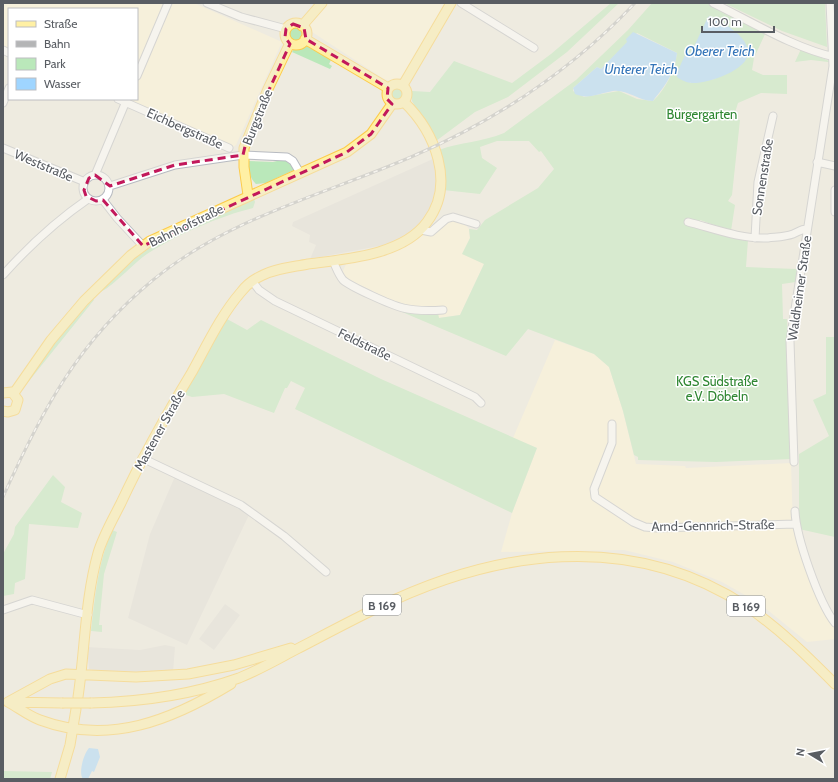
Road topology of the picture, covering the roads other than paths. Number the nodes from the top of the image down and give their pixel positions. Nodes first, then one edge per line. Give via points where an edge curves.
1 (168, 3) edge
2 (207, 3) edge
3 (322, 3) edge
4 (451, 3) edge
5 (461, 3) edge
6 (714, 3) edge
7 (830, 3) edge
8 (302, 26) junction
9 (286, 29) junction
10 (305, 38) junction
11 (290, 43) junction
12 (534, 48) dead end
13 (834, 57) edge
14 (138, 74) edge
15 (402, 85) junction
16 (388, 88) junction
17 (8, 90) edge
18 (126, 101) edge
19 (404, 102) junction
20 (3, 103) edge
21 (392, 104) junction
22 (773, 116) dead end
23 (3, 148) edge
24 (229, 148) dead end
25 (243, 155) junction
26 (817, 162) junction
27 (835, 166) edge
28 (300, 173) junction
29 (96, 175) junction
30 (85, 182) junction
31 (110, 186) junction
32 (835, 190) edge
33 (248, 195) junction
34 (88, 199) junction
35 (103, 200) junction
36 (835, 212) edge
37 (688, 222) dead end
38 (476, 224) dead end
39 (807, 229) junction
40 (421, 230) junction
41 (755, 238) junction
42 (143, 246) junction
43 (333, 261) junction
44 (3, 275) edge
45 (252, 281) junction
46 (443, 310) dead end
47 (3, 392) edge
48 (14, 393) junction
49 (481, 403) dead end
50 (3, 412) edge
51 (612, 424) dead end
52 (142, 458) junction
53 (794, 462) dead end
54 (795, 511) dead end
55 (795, 524) junction
56 (326, 572) dead end
57 (3, 610) edge
58 (88, 615) junction
59 (835, 623) edge
60 (303, 646) junction
61 (82, 674) junction
62 (240, 677) junction
63 (835, 684) edge
64 (78, 697) dead end
65 (6, 702) edge
66 (76, 709) dead end
67 (73, 728) junction
68 (60, 779) edge

1 - 14 street
2 - 9 street via 241,18
3 - 8 main road
4 - 15 main road
5 - 12 street
6 - 13 street via 823,55
7 - 13 street, Waldheimer Straße
8 - 9 main road via 293,24
8 - 10 main road via 306,33
9 - 11 main road via 285,37
10 - 11 main road via 300,44
10 - 16 main road
11 - 25 main road, Burgstraße via 247,138
13 - 26 street, Waldheimer Straße
15 - 16 main road via 396,84
15 - 19 main road via 408,93
16 - 21 main road via 387,98
17 - 20 street
18 - 24 street, Eichbergstraße
18 - 29 street
19 - 21 main road via 399,105
19 - 40 main road, Mastener Straße via 432,142 442,172 435,209
21 - 28 main road, Bahnhofstraße via 374,130 358,145
22 - 41 street, Sonnenstraße via 757,190
23 - 30 street, Weststraße
25 - 28 street via 287,157 294,161
25 - 31 street via 175,165
25 - 33 main road, Burgstraße
26 - 27 street
26 - 39 street, Waldheimer Straße
28 - 33 main road, Bahnhofstraße
29 - 30 street
29 - 31 street
30 - 34 street via 84,190
31 - 35 street
32 - 36 street
33 - 42 main road, Bahnhofstraße
34 - 35 street
34 - 44 street via 34,242
35 - 42 street
37 - 41 street via 727,234
38 - 40 street, Mastener Straße via 453,217 446,219 431,232
39 - 41 street via 781,237
39 - 53 street, Waldheimer Straße via 790,341
40 - 43 main road, Mastener Straße via 394,247
42 - 48 main road, Bahnhofstraße via 84,301 48,344
43 - 45 main road, Mastener Straße via 276,270
43 - 46 street via 345,281 402,308
45 - 49 street, Feldstraße via 259,290 275,301 475,397
45 - 52 main road, Mastener Straße via 225,315
47 - 48 main road
48 - 50 main road via 18,400 17,407 12,411
51 - 55 street, Arnd-Gennrich-Straße via 612,443 594,489 595,497 633,522 657,528
52 - 56 street via 241,505 284,536
52 - 58 main road, Mastener Straße via 98,552
54 - 55 street
55 - 59 street via 808,566 827,611
57 - 58 street via 32,600
58 - 61 main road, Mastener Straße
60 - 61 main road via 234,665 188,674 136,677
60 - 62 main road, B 169
60 - 63 main road, B 169 via 378,607 465,572 514,560 592,556 630,560 660,568 723,593 745,605 777,629
61 - 64 main road, Mastener Straße
61 - 65 main road via 66,674 50,679
62 - 65 main road, B 169, bridge via 173,696 140,700 91,703
62 - 67 main road via 207,698 144,726 103,730
65 - 67 main road via 41,720
66 - 67 main road
67 - 68 main road

